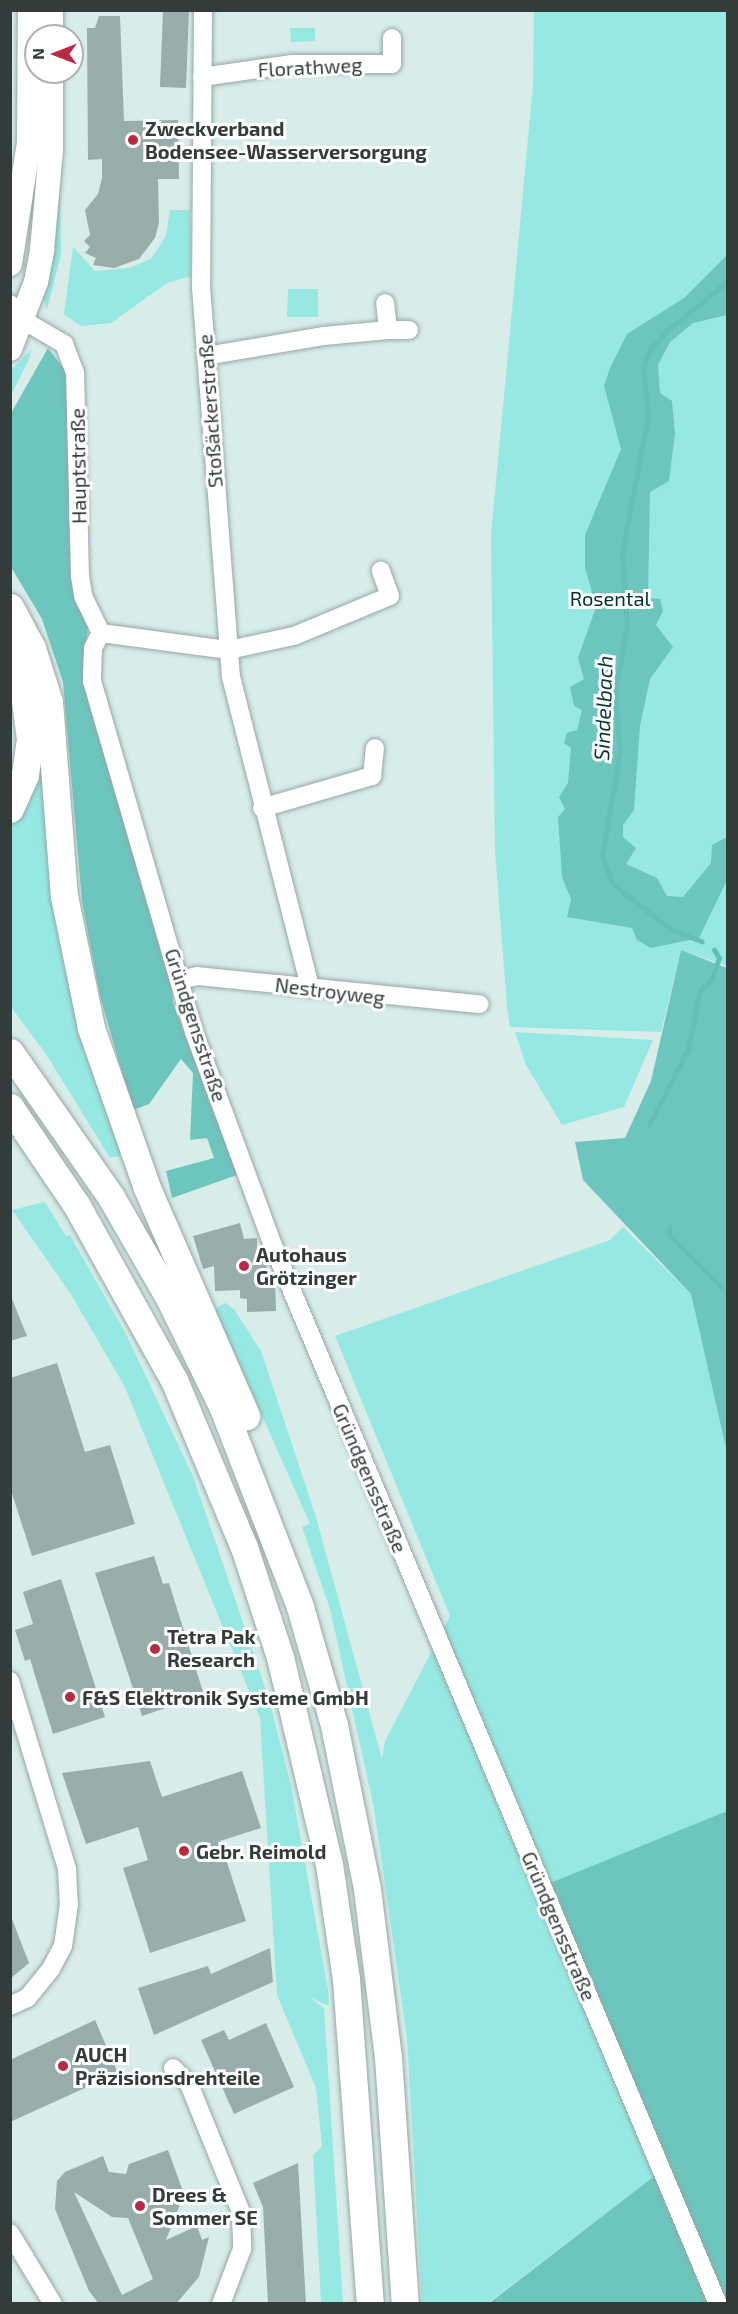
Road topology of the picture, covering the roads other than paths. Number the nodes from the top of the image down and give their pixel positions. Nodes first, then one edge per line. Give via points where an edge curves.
1 (30, 10) edge
2 (203, 10) edge
3 (392, 38) dead end
4 (202, 77) junction
5 (51, 84) edge
6 (42, 250) junction
7 (14, 253) edge
8 (385, 303) dead end
9 (15, 315) edge
10 (388, 330) junction
11 (409, 330) dead end
12 (10, 349) edge
13 (206, 356) junction
14 (381, 572) dead end
15 (10, 608) edge
16 (100, 633) junction
17 (10, 649) edge
18 (229, 650) junction
19 (10, 691) edge
20 (28, 727) junction
21 (375, 748) dead end
22 (262, 808) junction
23 (10, 809) edge
24 (180, 980) junction
25 (310, 988) junction
26 (480, 1004) dead end
27 (10, 1052) edge
28 (10, 1107) edge
29 (274, 1533) junction
30 (10, 1682) edge
31 (10, 2006) edge
32 (173, 2068) dead end
33 (10, 2233) edge
34 (53, 2304) edge
35 (221, 2304) edge
36 (370, 2304) edge
37 (405, 2304) edge
38 (718, 2304) edge

1 - 7 main road via 28,142
2 - 4 street, Stoßäckerstraße
3 - 4 street, Florathweg via 392,64 291,64
4 - 13 street, Stoßäckerstraße via 199,174
5 - 6 main road via 51,149
6 - 7 main road
6 - 9 main road
8 - 10 street
9 - 12 main road
9 - 16 street, Hauptstraße via 64,344 75,372 80,576 83,596
10 - 11 street
10 - 13 street via 324,336
13 - 18 street, Stoßäckerstraße
14 - 18 street via 390,596 294,636
15 - 29 highway via 32,648 49,702 58,838 73,950 91,1028 132,1153 268,1468
16 - 18 street
16 - 24 street, Gründgensstraße via 93,648 92,681
17 - 20 highway via 20,664
18 - 22 street, Stoßäckerstraße via 233,687
19 - 20 highway
20 - 23 highway via 26,775
21 - 22 street via 372,776
22 - 25 street, Stoßäckerstraße
24 - 25 street, Nestroyweg via 197,976
24 - 38 street, Gründgensstraße via 230,1129 379,1501
25 - 26 street, Nestroyweg
27 - 29 highway via 111,1197 218,1398
28 - 36 highway via 77,1206 178,1389 244,1547 280,1657 329,1864 346,1979
29 - 37 highway via 334,1725 367,1889 388,2057
30 - 31 street via 68,1869 69,1904 63,1946 50,1970 27,1998
32 - 35 street via 189,2084 241,2212 242,2249
33 - 34 street

